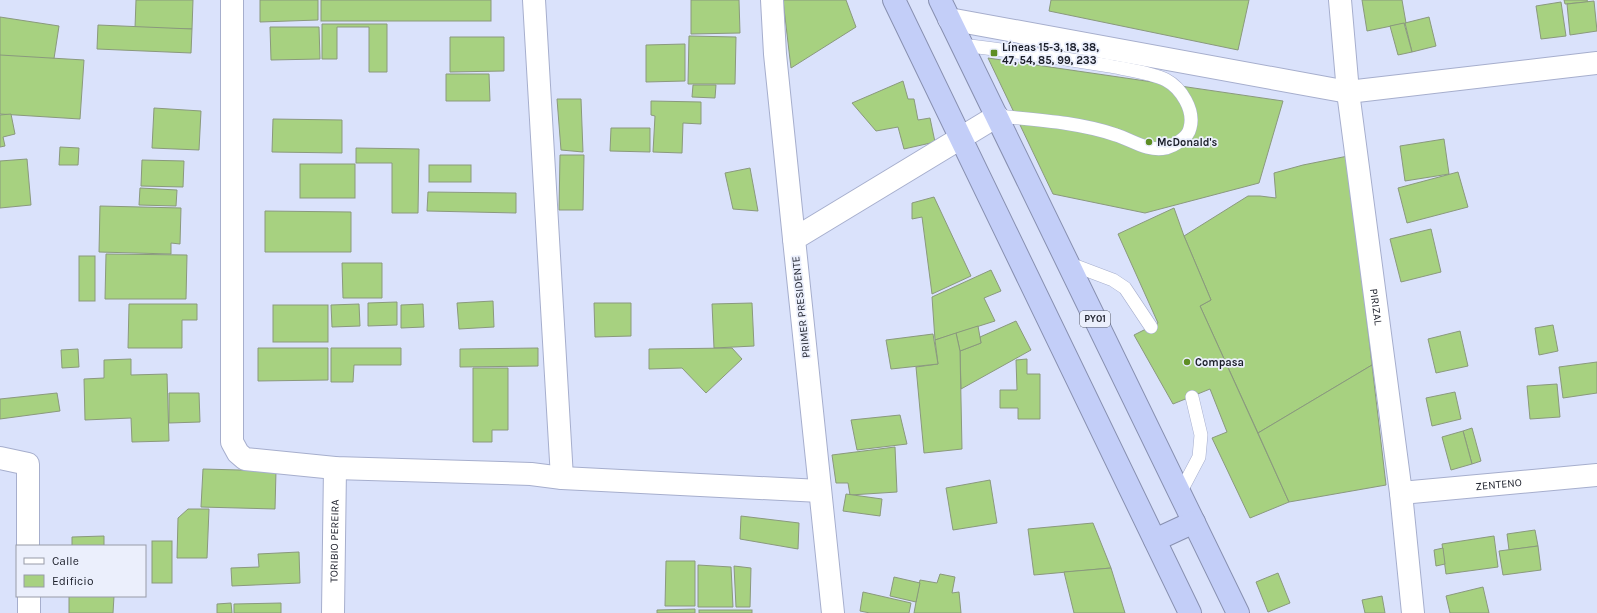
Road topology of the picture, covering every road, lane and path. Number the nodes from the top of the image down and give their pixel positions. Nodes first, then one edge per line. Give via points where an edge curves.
1 (232, 0) edge
2 (534, 0) edge
3 (772, 0) edge
4 (894, 0) edge
5 (940, 0) edge
6 (1340, 0) edge
7 (949, 19) junction
8 (962, 46) junction
9 (1597, 63) edge
10 (1348, 92) junction
11 (996, 116) junction
12 (960, 137) junction
13 (794, 239) junction
14 (1068, 263) junction
15 (1151, 327) dead end
16 (1192, 396) dead end
17 (0, 458) edge
18 (335, 468) junction
19 (1597, 475) edge
20 (562, 478) junction
21 (820, 491) junction
22 (1180, 493) junction
23 (1401, 493) junction
24 (1194, 522) junction
25 (1155, 540) junction
26 (28, 545) edge
27 (29, 597) edge
28 (29, 613) edge
29 (333, 613) edge
30 (833, 613) edge
31 (1190, 613) edge
32 (1238, 613) edge
33 (1413, 613) edge

1 - 18 street via 232,442 245,459
2 - 20 street
3 - 13 street, PRIMER PRESIDENTE
4 - 12 highway
5 - 7 highway, PY01
6 - 10 street, PIRIZAL
7 - 8 highway, PY01
7 - 10 street
8 - 11 highway, PY01
8 - 11 lane via 1046,55 1129,70 1166,80 1180,92 1190,109 1190,128 1177,143 1165,148 1148,148 1116,135 1077,126
9 - 10 street
10 - 23 street, PIRIZAL
11 - 12 street
11 - 14 highway, PY01
12 - 13 street
12 - 25 highway
13 - 21 street, PRIMER PRESIDENTE
14 - 15 lane via 1113,280 1125,288
14 - 22 highway, PY01
16 - 22 lane via 1201,436 1199,457
17 - 26 street via 28,464
18 - 20 street via 531,474
18 - 29 street, TORIBIO PEREIRA
19 - 23 street, ZENTENO
20 - 21 street
21 - 30 street, PRIMER PRESIDENTE
22 - 24 highway, PY01
23 - 33 street, PIRIZAL
24 - 25 highway
24 - 32 highway, PY01
25 - 31 highway
27 - 28 street

